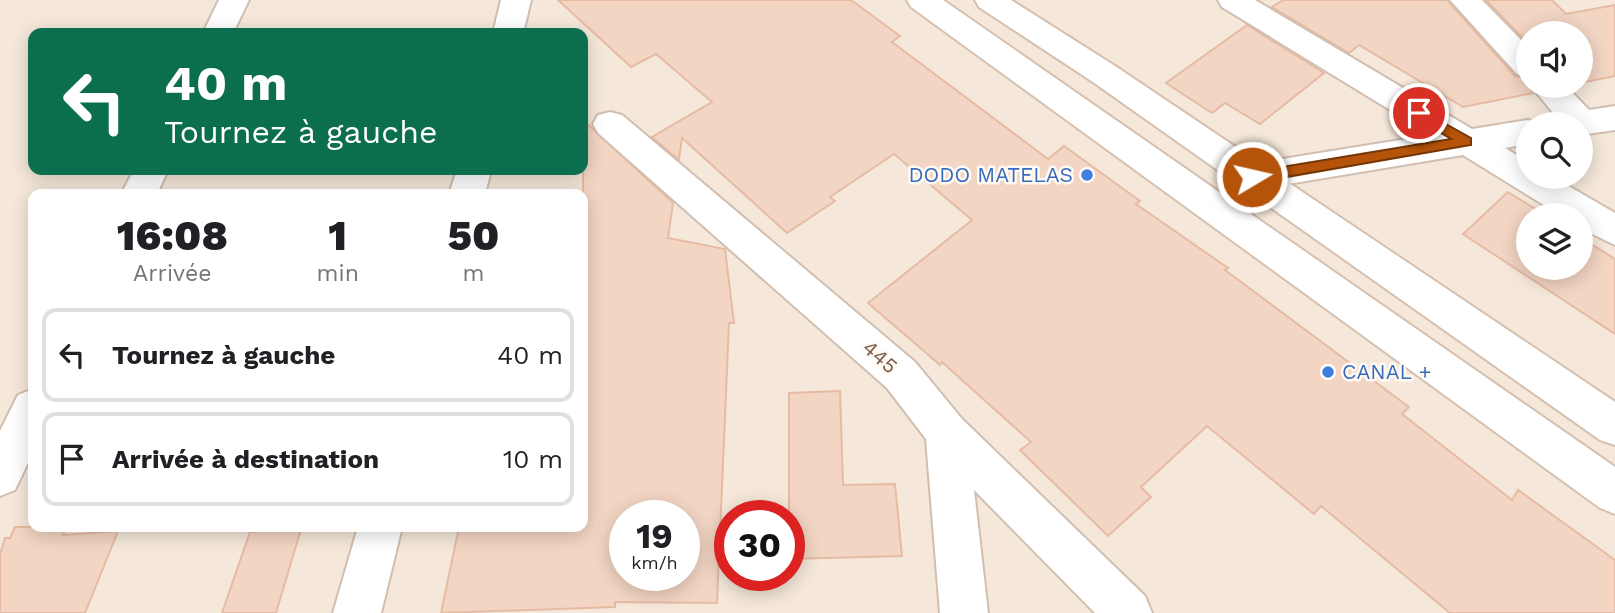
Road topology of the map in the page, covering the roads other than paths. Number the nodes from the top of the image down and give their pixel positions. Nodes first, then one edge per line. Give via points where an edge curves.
1 (234, 0) edge
2 (516, 0) edge
3 (922, 0) edge
4 (990, 0) edge
5 (1233, 0) edge
6 (1465, 0) edge
7 (220, 28) edge
8 (509, 28) edge
9 (1516, 53) edge
10 (1557, 98) edge
11 (1568, 112) edge
12 (1615, 118) edge
13 (1593, 121) edge
14 (610, 124) dead end
15 (1516, 134) edge
16 (1466, 142) junction
17 (1252, 177) junction
18 (1615, 231) edge
19 (28, 418) edge
20 (1615, 426) edge
21 (947, 433) junction
22 (0, 476) edge
23 (1615, 493) edge
24 (379, 532) edge
25 (357, 613) edge
26 (964, 613) edge
27 (1128, 613) edge

1 - 7 street
2 - 8 street
3 - 23 street
4 - 17 street
5 - 16 street
6 - 9 street
10 - 11 street
12 - 13 street
14 - 21 street, 445 via 901,375
15 - 16 street
16 - 17 street
16 - 18 street
17 - 20 street
19 - 22 street
21 - 26 street
21 - 27 street, 445
24 - 25 street

